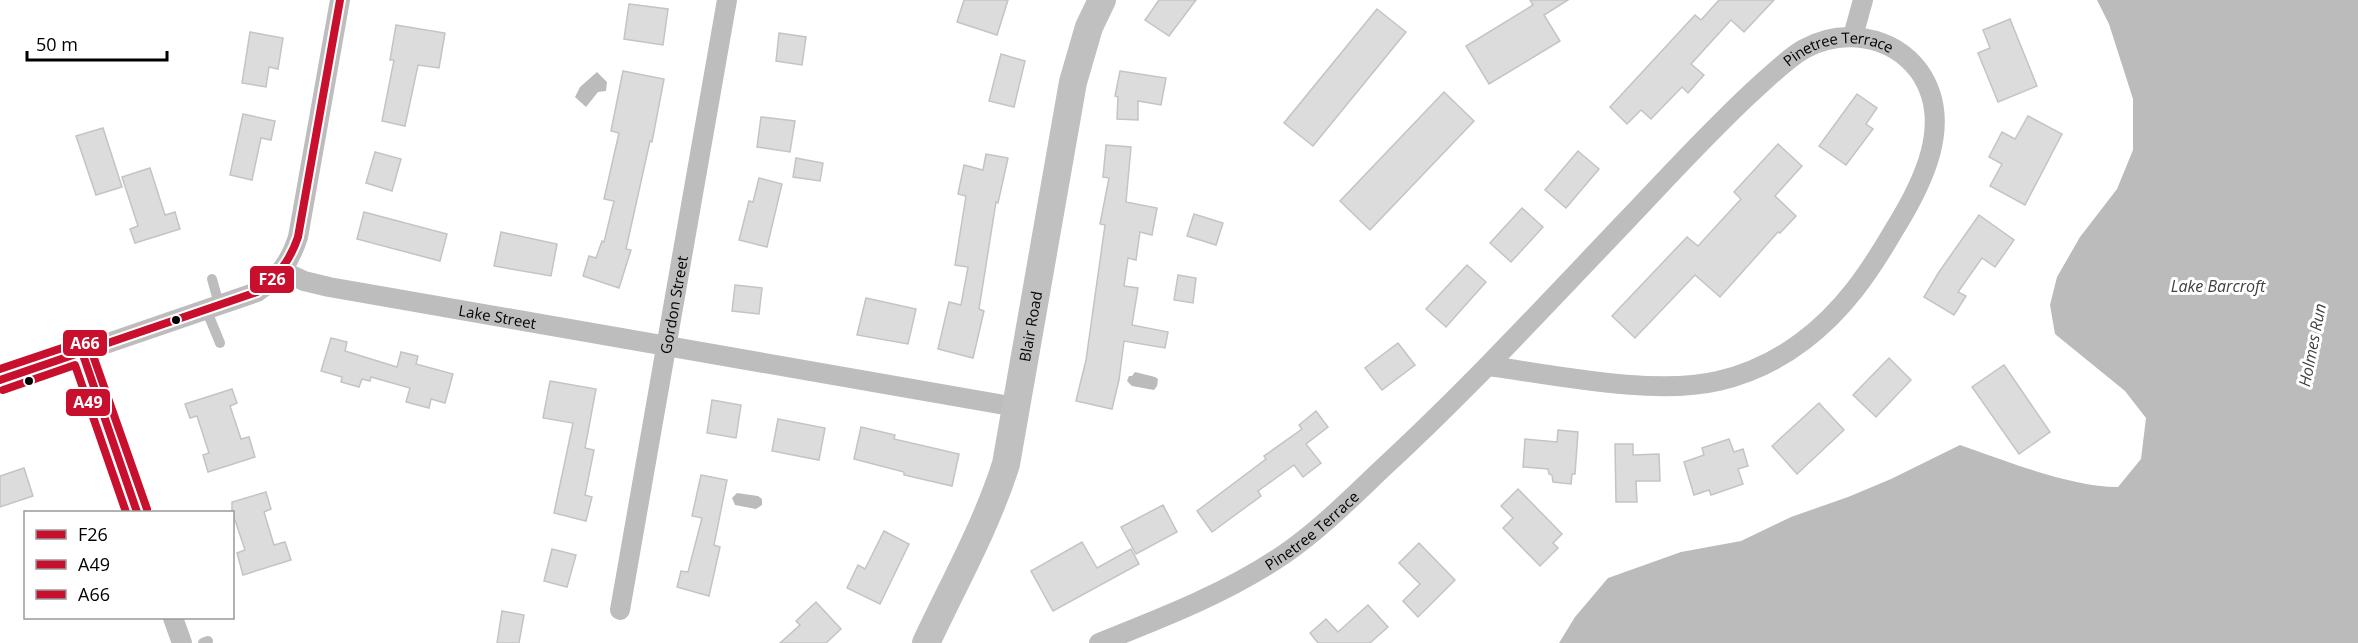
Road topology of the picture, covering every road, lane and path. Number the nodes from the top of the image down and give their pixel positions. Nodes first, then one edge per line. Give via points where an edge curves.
1 (340, 0) edge
2 (727, 0) edge
3 (1102, 0) edge
4 (1863, 0) edge
5 (1853, 36) junction
6 (283, 271) junction
7 (212, 279) dead end
8 (213, 307) junction
9 (220, 343) dead end
10 (667, 346) junction
11 (82, 352) junction
12 (1489, 366) junction
13 (0, 380) edge
14 (1016, 407) junction
15 (136, 511) edge
16 (620, 610) dead end
17 (173, 619) edge
18 (929, 642) edge
19 (182, 643) edge
20 (1099, 643) edge

1 - 6 street via 298,237
2 - 10 street, Gordon Street
3 - 14 street, Blair Road via 1089,27 1073,82
4 - 5 street
5 - 12 street, Pinetree Terrace via 1821,42 1801,51 1717,124
5 - 12 street, Pinetree Terrace via 1885,44 1905,56 1918,71 1929,89 1935,131 1926,168 1905,212 1869,273 1829,319 1777,358 1716,381 1649,385
6 - 8 street via 257,292
6 - 10 street, Lake Street via 328,287
7 - 8 lane
8 - 9 lane
8 - 11 street
10 - 14 street, Lake Street
10 - 16 street, Gordon Street
11 - 13 street
11 - 15 street
12 - 20 street, Pinetree Terrace via 1312,534 1284,554 1245,579
14 - 18 street, Blair Road via 996,498
17 - 19 street

